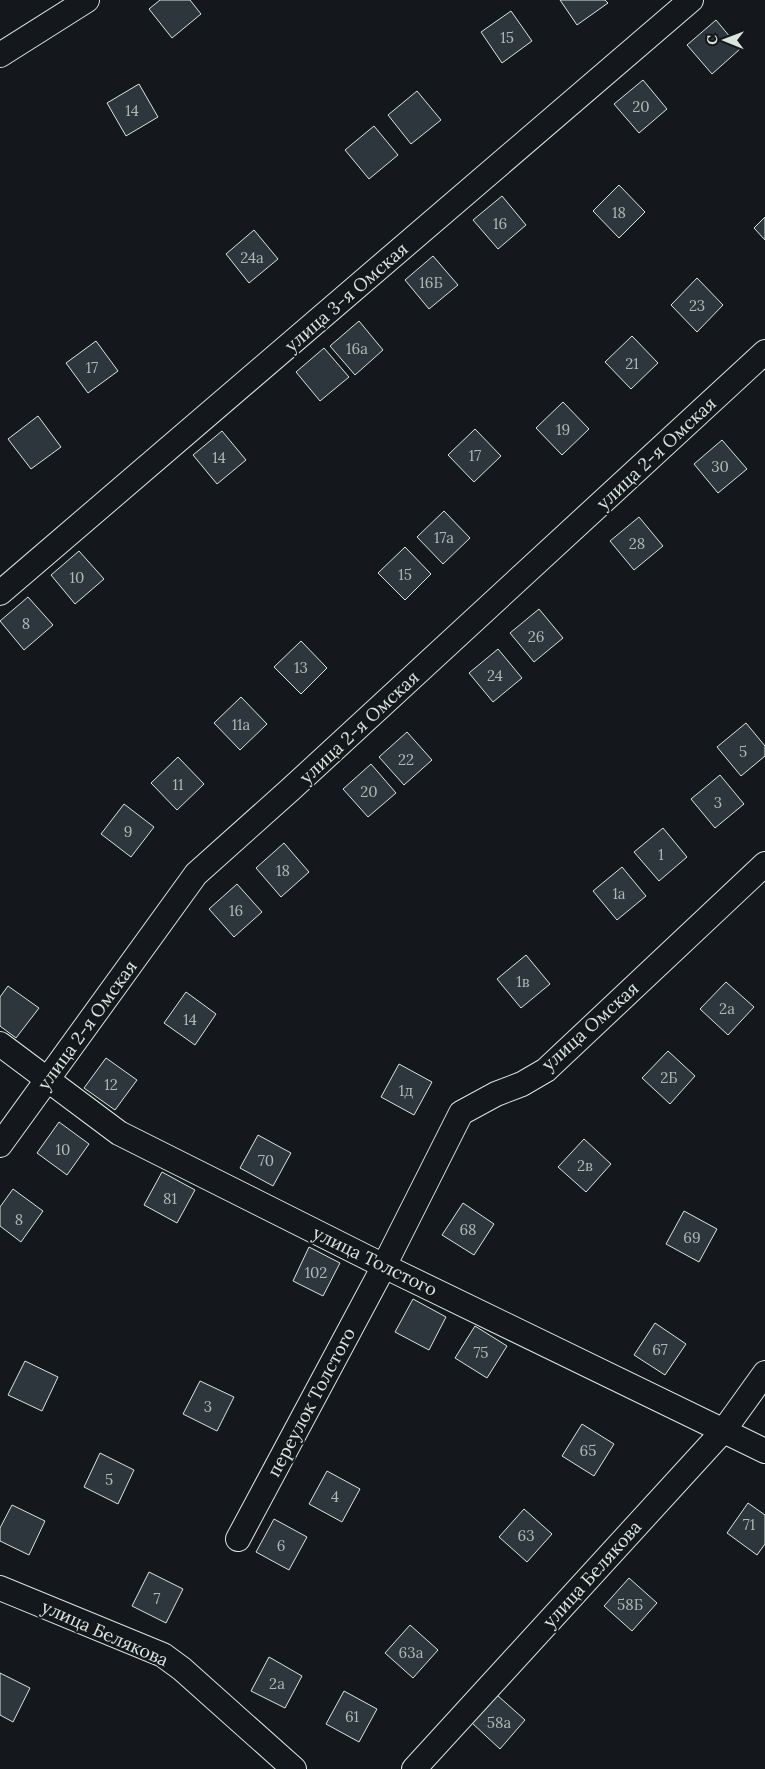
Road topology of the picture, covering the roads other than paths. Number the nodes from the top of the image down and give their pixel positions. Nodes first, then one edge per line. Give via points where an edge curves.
1 (88, 0) edge
2 (691, 0) edge
3 (0, 54) edge
4 (765, 352) edge
5 (0, 593) edge
6 (765, 864) edge
7 (0, 1044) edge
8 (48, 1080) junction
9 (0, 1145) edge
10 (384, 1266) junction
11 (765, 1373) edge
12 (724, 1430) junction
13 (765, 1451) edge
14 (238, 1539) dead end
15 (0, 1588) edge
16 (294, 1769) edge
17 (414, 1769) edge

1 - 3 street
2 - 5 street, улица 3-я Омская
4 - 8 street, улица 2-я Омская via 196,874
6 - 10 street, улица Омская via 546,1070 461,1113
7 - 8 street, улица Толстого
8 - 9 street, улица 2-я Омская
8 - 10 street, улица Толстого via 119,1133
10 - 12 street, улица Толстого
10 - 14 street, переулок Толстого
11 - 12 street, улица Белякова
12 - 13 street, улица Толстого
12 - 17 street, улица Белякова
15 - 16 street, улица Белякова via 163,1655

